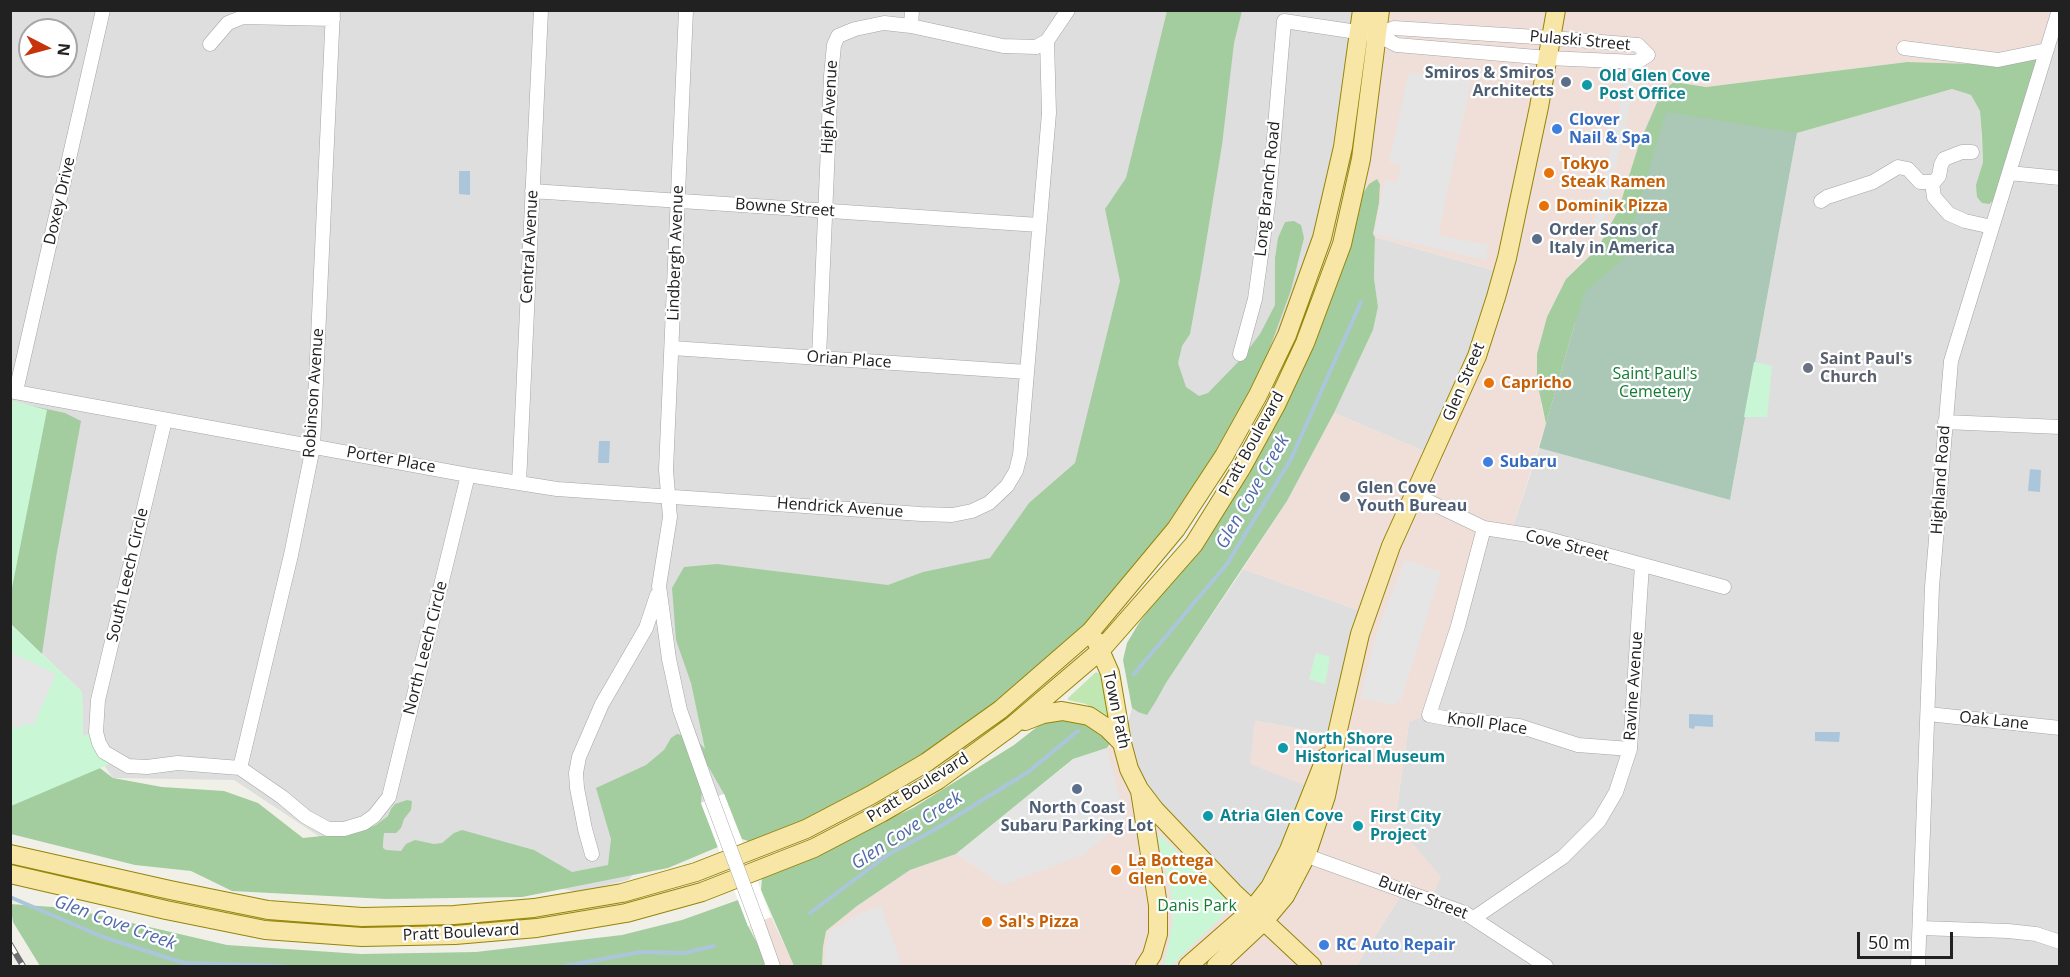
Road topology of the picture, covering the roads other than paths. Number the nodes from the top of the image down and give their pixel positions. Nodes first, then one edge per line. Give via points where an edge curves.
1 (103, 10) edge
2 (541, 10) edge
3 (686, 10) edge
4 (912, 10) edge
5 (1068, 10) edge
6 (1362, 10) edge
7 (1380, 10) edge
8 (1556, 10) edge
9 (2059, 10) edge
10 (333, 15) edge
11 (1284, 21) joint
12 (911, 26) junction
13 (1368, 34) junction
14 (1552, 38) junction
15 (1047, 41) junction
16 (210, 44) dead end
17 (1904, 48) dead end
18 (2047, 50) junction
19 (1548, 58) junction
20 (1972, 152) dead end
21 (2009, 173) junction
22 (2060, 178) edge
23 (1932, 183) junction
24 (532, 191) junction
25 (678, 201) junction
26 (1821, 201) dead end
27 (825, 211) junction
28 (1039, 225) junction
29 (1992, 226) junction
30 (672, 348) junction
31 (1240, 354) dead end
32 (819, 357) junction
33 (1027, 372) junction
34 (13, 391) edge
35 (165, 420) junction
36 (1945, 422) junction
37 (2060, 427) edge
38 (313, 447) junction
39 (468, 475) junction
40 (519, 483) junction
41 (1413, 494) junction
42 (667, 496) junction
43 (1484, 528) junction
44 (1642, 565) junction
45 (659, 586) junction
46 (1724, 587) dead end
47 (1091, 631) junction
48 (1100, 651) junction
49 (1928, 714) junction
50 (1012, 726) junction
51 (2060, 728) edge
52 (1122, 743) junction
53 (1630, 749) junction
54 (240, 768) junction
55 (1139, 789) junction
56 (1298, 853) junction
57 (10, 854) edge
58 (592, 854) dead end
59 (10, 874) edge
60 (1258, 915) junction
61 (1474, 918) junction
62 (1920, 928) junction
63 (2060, 942) edge
64 (773, 966) edge
65 (1145, 966) edge
66 (1188, 966) edge
67 (1216, 966) edge
68 (1312, 966) edge
69 (1546, 966) edge
70 (1918, 966) edge

1 - 34 street, Doxey Drive
2 - 24 street, Central Avenue
3 - 25 street, Lindbergh Avenue
4 - 12 street
5 - 15 street
6 - 13 main road, Pratt Boulevard
7 - 13 main road, Pratt Boulevard
8 - 14 main road, Glen Street
9 - 18 street, Highland Road
10 - 16 street via 243,17 228,23
10 - 38 street, Robinson Avenue
11 - 13 street, Pulaski Street
11 - 31 street, Long Branch Road via 1269,197 1255,299
12 - 15 street, High Avenue via 1003,46 1036,47
12 - 27 street, High Avenue via 884,23 838,36 834,45
13 - 14 street, Pulaski Street via 1395,28
13 - 19 street, Pulaski Street via 1397,45
13 - 47 main road, Pratt Boulevard via 1322,238 1287,335 1218,465 1176,529
13 - 48 main road, Pratt Boulevard via 1368,114 1355,192 1342,244 1305,342 1242,467 1194,544
14 - 19 main road, Glen Street
14 - 19 street, Pulaski Street via 1638,45 1648,56 1637,62
15 - 28 street, Hendrick Avenue via 1049,113
17 - 18 street via 1998,60
18 - 21 street, Highland Road
19 - 41 main road, Glen Street via 1510,246 1478,356
20 - 23 street via 1944,159 1938,179
21 - 22 street
21 - 29 street, Highland Road
23 - 26 street via 1920,182 1908,169 1898,167 1873,182
23 - 29 street via 1934,197 1949,214
24 - 25 street, Bowne Street
24 - 40 street, Central Avenue
25 - 27 street, Bowne Street
25 - 30 street, Lindbergh Avenue
27 - 28 street, Bowne Street
27 - 32 street, High Avenue
28 - 33 street, Hendrick Avenue
29 - 36 street, Highland Road via 1952,356
30 - 32 street, Orian Place
30 - 42 street, Lindbergh Avenue
32 - 33 street, Orian Place
33 - 42 street, Hendrick Avenue via 1016,471 999,495 972,511 921,514
34 - 35 street, Porter Place
35 - 38 street, Porter Place
35 - 54 street, South Leech Circle via 98,700 96,732 105,752 128,766 178,763
36 - 37 street
36 - 49 street, Highland Road via 1932,587
38 - 39 street, Porter Place
38 - 54 street, Robinson Avenue
39 - 40 street, Porter Place
39 - 54 street, North Leech Circle via 390,797 374,816 354,827 328,829
40 - 42 street, Porter Place
41 - 43 street, Cove Street
41 - 56 main road, Glen Street via 1360,634 1335,742 1325,759
42 - 45 street via 670,517
43 - 44 street, Cove Street via 1541,537
43 - 53 street, Knoll Place via 1429,715 1519,726 1568,743
44 - 46 street, Cove Street
44 - 53 street, Ravine Avenue
45 - 58 street via 648,623 602,704 579,757 577,788
45 - 64 street, bridge via 680,710
47 - 48 main road, Town Path
47 - 57 main road, Pratt Boulevard via 1000,710 927,762 871,795 806,829 740,855 622,893 534,908 362,917 268,910
48 - 50 main road, Pratt Boulevard
48 - 52 main road, Town Path via 1110,673
49 - 51 street, Oak Lane
49 - 62 street, Highland Road
50 - 52 main road via 1062,711 1089,716
50 - 59 main road, Pratt Boulevard via 938,780 814,848 702,892 626,913 537,928 362,937 265,930
52 - 55 main road, Town Path
53 - 61 street, Ravine Avenue via 1616,792 1585,837 1563,857
55 - 60 main road, Town Path
55 - 65 main road, Town Path via 1158,905 1158,934
56 - 60 main road, Glen Street via 1270,887
56 - 61 street, Butler Street
60 - 66 main road, Glen Street
60 - 67 main road, Glen Street
60 - 68 main road, Town Path
61 - 69 street, Butler Street
62 - 63 street via 2008,931
62 - 70 street, Highland Road

